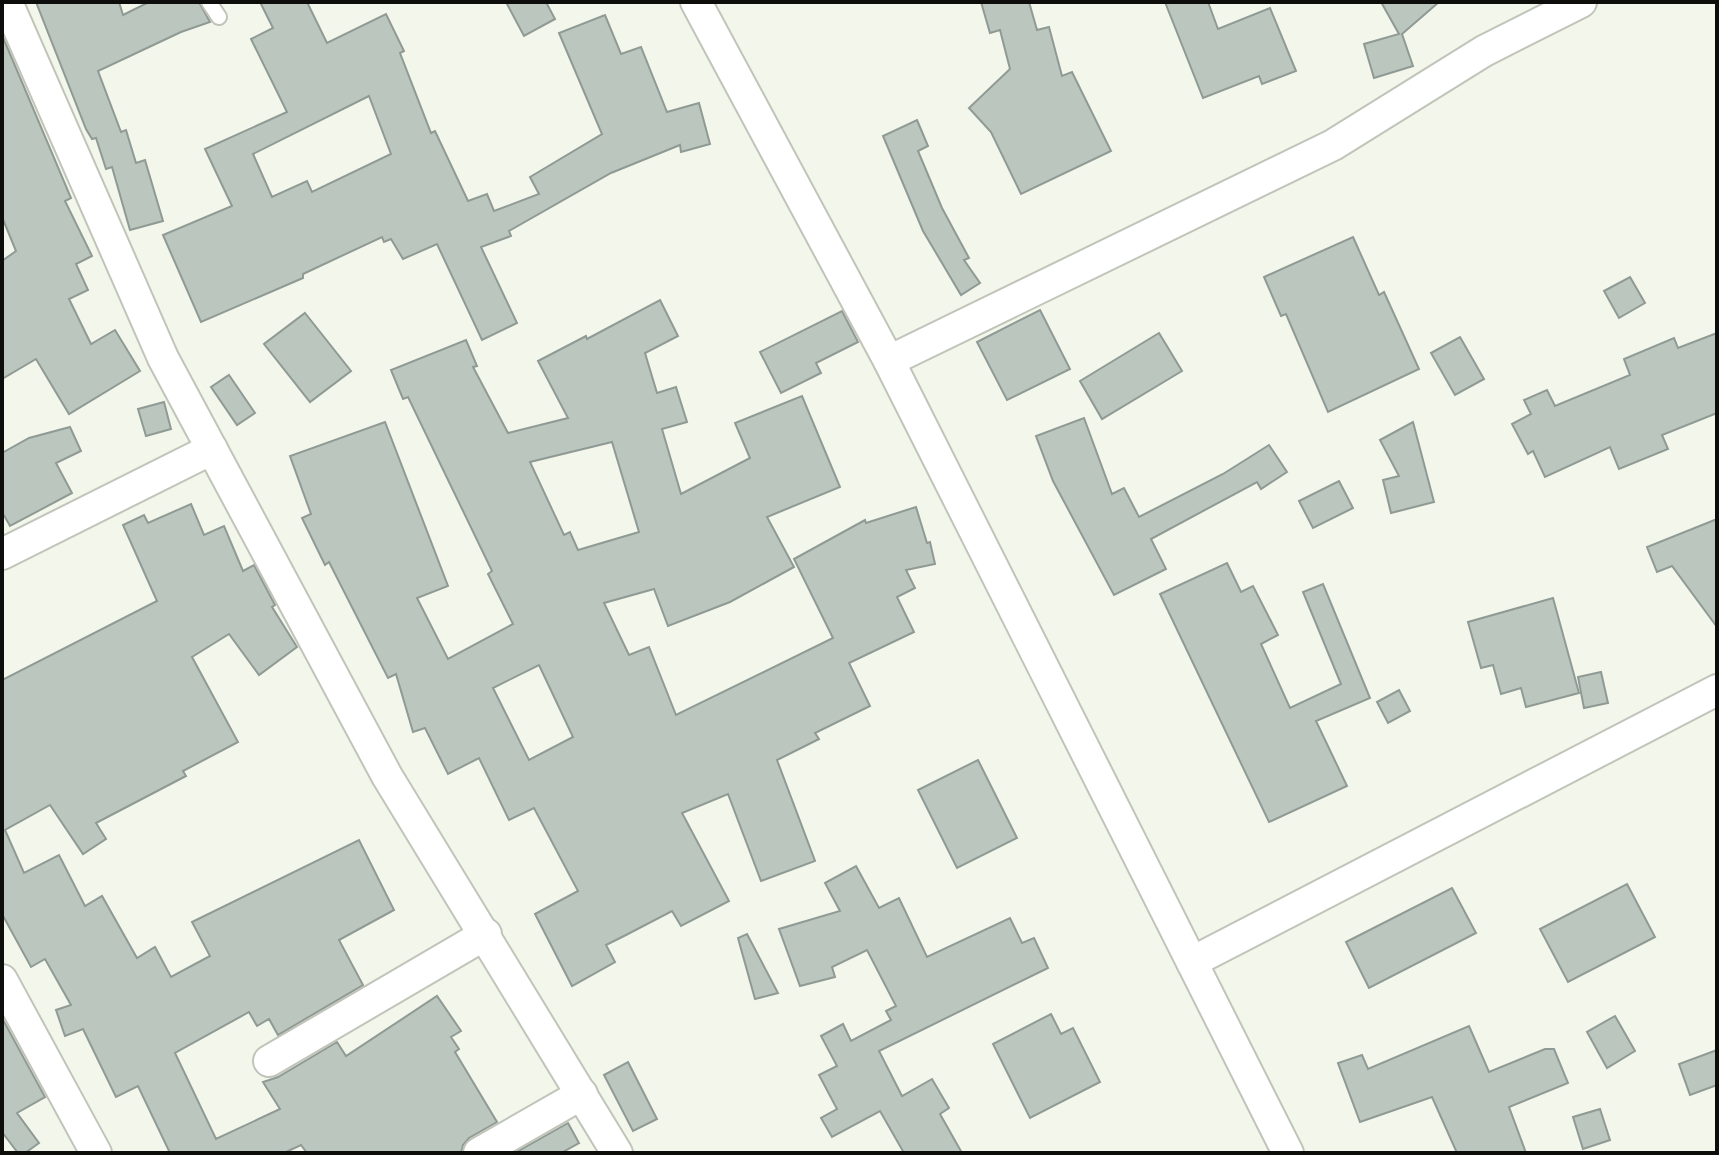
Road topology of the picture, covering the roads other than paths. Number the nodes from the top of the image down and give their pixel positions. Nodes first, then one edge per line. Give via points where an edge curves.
1 (7, 2) edge
2 (209, 2) edge
3 (696, 2) edge
4 (1581, 2) edge
5 (219, 17) dead end
6 (889, 361) junction
7 (212, 449) junction
8 (2, 554) edge
9 (1717, 690) edge
10 (486, 934) junction
11 (1192, 962) junction
12 (2, 980) edge
13 (269, 1061) dead end
14 (582, 1094) junction
15 (96, 1153) edge
16 (479, 1153) edge
17 (617, 1153) edge
18 (1288, 1153) edge

1 - 7 street via 163,358
2 - 5 lane
3 - 6 street
4 - 6 street via 1484,51 1333,145
6 - 11 street
7 - 8 street
7 - 10 street via 387,776
9 - 11 street
10 - 13 street
10 - 14 street
11 - 18 street
12 - 15 street
14 - 16 street
14 - 17 street

